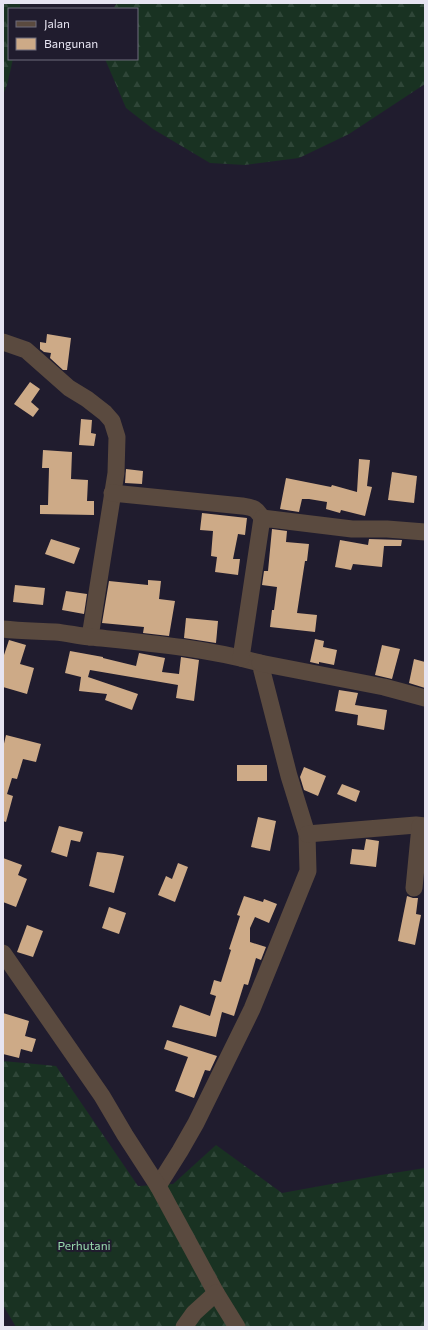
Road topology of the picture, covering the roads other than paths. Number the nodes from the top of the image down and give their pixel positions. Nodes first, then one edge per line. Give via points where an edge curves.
1 (3, 342) edge
2 (112, 493) junction
3 (262, 518) junction
4 (425, 532) edge
5 (3, 629) edge
6 (90, 637) junction
7 (241, 658) junction
8 (260, 663) junction
9 (425, 698) edge
10 (422, 826) edge
11 (306, 834) junction
12 (414, 888) dead end
13 (3, 953) edge
14 (158, 1186) junction
15 (216, 1293) junction
16 (184, 1327) edge
17 (236, 1327) edge

1 - 2 street via 26,350 112,421 117,437 116,473
2 - 3 street via 242,506 257,510
2 - 6 street
3 - 4 street via 352,529
3 - 7 street
5 - 6 street
6 - 7 street via 149,642
7 - 8 street
8 - 9 street via 384,687
8 - 11 street
10 - 11 street
10 - 12 street
11 - 14 street via 308,871 252,1009 196,1123
13 - 14 street via 102,1096
14 - 15 street
15 - 16 street via 194,1313
15 - 17 street

